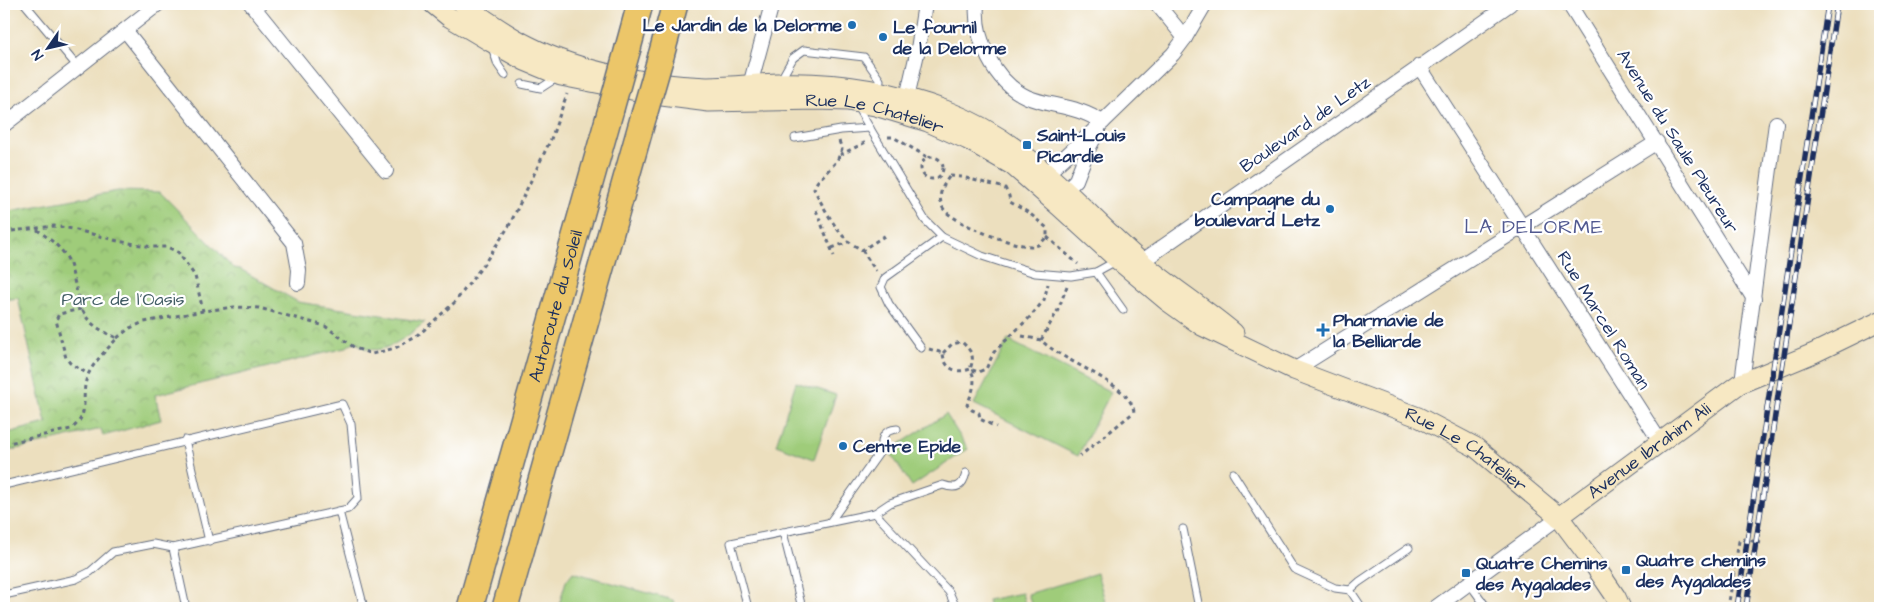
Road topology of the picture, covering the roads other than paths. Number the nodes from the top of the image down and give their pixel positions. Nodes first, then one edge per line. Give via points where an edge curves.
1 (25, 4) edge
2 (158, 4) edge
3 (251, 4) edge
4 (434, 4) edge
5 (462, 4) edge
6 (640, 4) edge
7 (675, 4) edge
8 (772, 4) edge
9 (925, 4) edge
10 (977, 4) edge
11 (1157, 4) edge
12 (1205, 4) edge
13 (1510, 4) edge
14 (1569, 4) edge
15 (125, 30) junction
16 (494, 35) junction
17 (1185, 38) junction
18 (77, 66) junction
19 (1419, 66) junction
20 (505, 75) dead end
21 (561, 76) junction
22 (779, 83) junction
23 (522, 84) dead end
24 (750, 85) junction
25 (876, 98) junction
26 (854, 103) junction
27 (905, 106) junction
28 (1103, 122) junction
29 (1776, 123) dead end
30 (4, 125) edge
31 (870, 128) junction
32 (795, 138) dead end
33 (1657, 142) junction
34 (386, 171) dead end
35 (1041, 178) junction
36 (1061, 196) junction
37 (1522, 226) junction
38 (942, 238) junction
39 (1118, 260) junction
40 (1141, 262) junction
41 (1092, 272) junction
42 (298, 283) dead end
43 (1754, 300) junction
44 (1123, 310) dead end
45 (1880, 321) edge
46 (921, 348) road end
47 (1262, 356) junction
48 (1294, 370) junction
49 (1742, 382) junction
50 (897, 429) dead end
51 (185, 440) junction
52 (1661, 443) junction
53 (966, 473) dead end
54 (1234, 473) dead end
55 (4, 485) edge
56 (339, 511) junction
57 (875, 512) junction
58 (1559, 517) junction
59 (830, 522) junction
60 (1183, 529) dead end
61 (783, 532) junction
62 (209, 541) junction
63 (172, 548) junction
64 (1409, 548) dead end
65 (1469, 583) junction
66 (1350, 590) junction
67 (4, 595) edge
68 (186, 608) edge
69 (364, 608) edge
70 (470, 608) edge
71 (505, 608) edge
72 (748, 608) edge
73 (802, 608) edge
74 (956, 608) edge
75 (1199, 608) edge
76 (1362, 608) edge
77 (1435, 608) edge
78 (1490, 608) edge
79 (1621, 608) edge

1 - 18 lane
2 - 15 street
3 - 34 street
4 - 16 main road, Rue Le Chatelier via 450,17
5 - 16 main road, Rue Le Chatelier
6 - 70 highway, Autoroute du Soleil, bridge
7 - 71 highway, Autoroute du Soleil, bridge
8 - 24 street
9 - 27 street
10 - 28 street via 976,16 985,50 992,66 1004,80 1026,97 1080,111
11 - 17 street
12 - 17 street
13 - 19 street, Boulevard de Letz
14 - 33 street, Avenue du Saule Pleureur
15 - 18 street
15 - 42 street via 294,243
16 - 20 lane via 498,65
16 - 21 main road, Rue Le Chatelier via 525,61
16 - 24 main road, Rue Le Chatelier via 600,71 668,84
17 - 28 street via 1173,54
18 - 30 street
19 - 37 street, Rue Marcel Roman
19 - 40 street, Boulevard de Letz
21 - 23 lane via 541,88
21 - 26 main road, Rue Le Chatelier via 709,102 817,100
22 - 24 main road, Rue Le Chatelier
22 - 25 main road, Rue Le Chatelier via 850,86
22 - 25 lane via 793,58 804,50 864,57 880,80
25 - 26 main road, Rue Le Chatelier
25 - 27 main road, Rue Le Chatelier
26 - 31 lane
27 - 35 main road, Rue Le Chatelier via 945,110 992,132
28 - 35 street
28 - 36 street via 1076,180
29 - 43 street
31 - 32 lane
31 - 38 lane via 926,220
33 - 37 street
33 - 43 street, Avenue du Saule Pleureur
35 - 36 main road, Rue Le Chatelier
36 - 39 main road, Rue Le Chatelier
36 - 40 main road, Rue Le Chatelier
37 - 48 street
37 - 52 street, Rue Marcel Roman
38 - 41 lane via 982,256 1035,272 1070,276
38 - 46 lane via 884,278 881,287 889,304
39 - 40 street
39 - 41 lane
39 - 47 main road, Rue Le Chatelier via 1202,326
40 - 47 main road, Rue Le Chatelier
41 - 44 lane
43 - 49 street
45 - 49 main road, Avenue Ibrahim Ali via 1814,353
47 - 48 main road, Rue Le Chatelier
48 - 58 main road, Rue Le Chatelier via 1418,417 1475,447
49 - 52 main road, Avenue Ibrahim Ali
50 - 59 lane via 891,429 881,439 882,449
51 - 55 lane
51 - 56 lane via 342,404 351,424 358,498 348,509
51 - 62 lane
52 - 58 main road, Avenue Ibrahim Ali
53 - 57 lane via 964,482 958,486 950,488 943,485 890,503
54 - 66 lane via 1294,569 1335,588
56 - 62 lane
56 - 69 lane
57 - 59 lane
57 - 74 lane via 949,592
58 - 65 street, Avenue Ibrahim Ali
58 - 79 main road, Rue Le Chatelier
59 - 61 lane
60 - 75 lane
61 - 72 lane via 731,543
61 - 73 lane
62 - 63 lane
63 - 67 lane via 152,544 113,552 90,572 76,579
63 - 68 lane
64 - 66 lane
65 - 77 street, Avenue Ibrahim Ali
65 - 78 lane
66 - 76 lane

